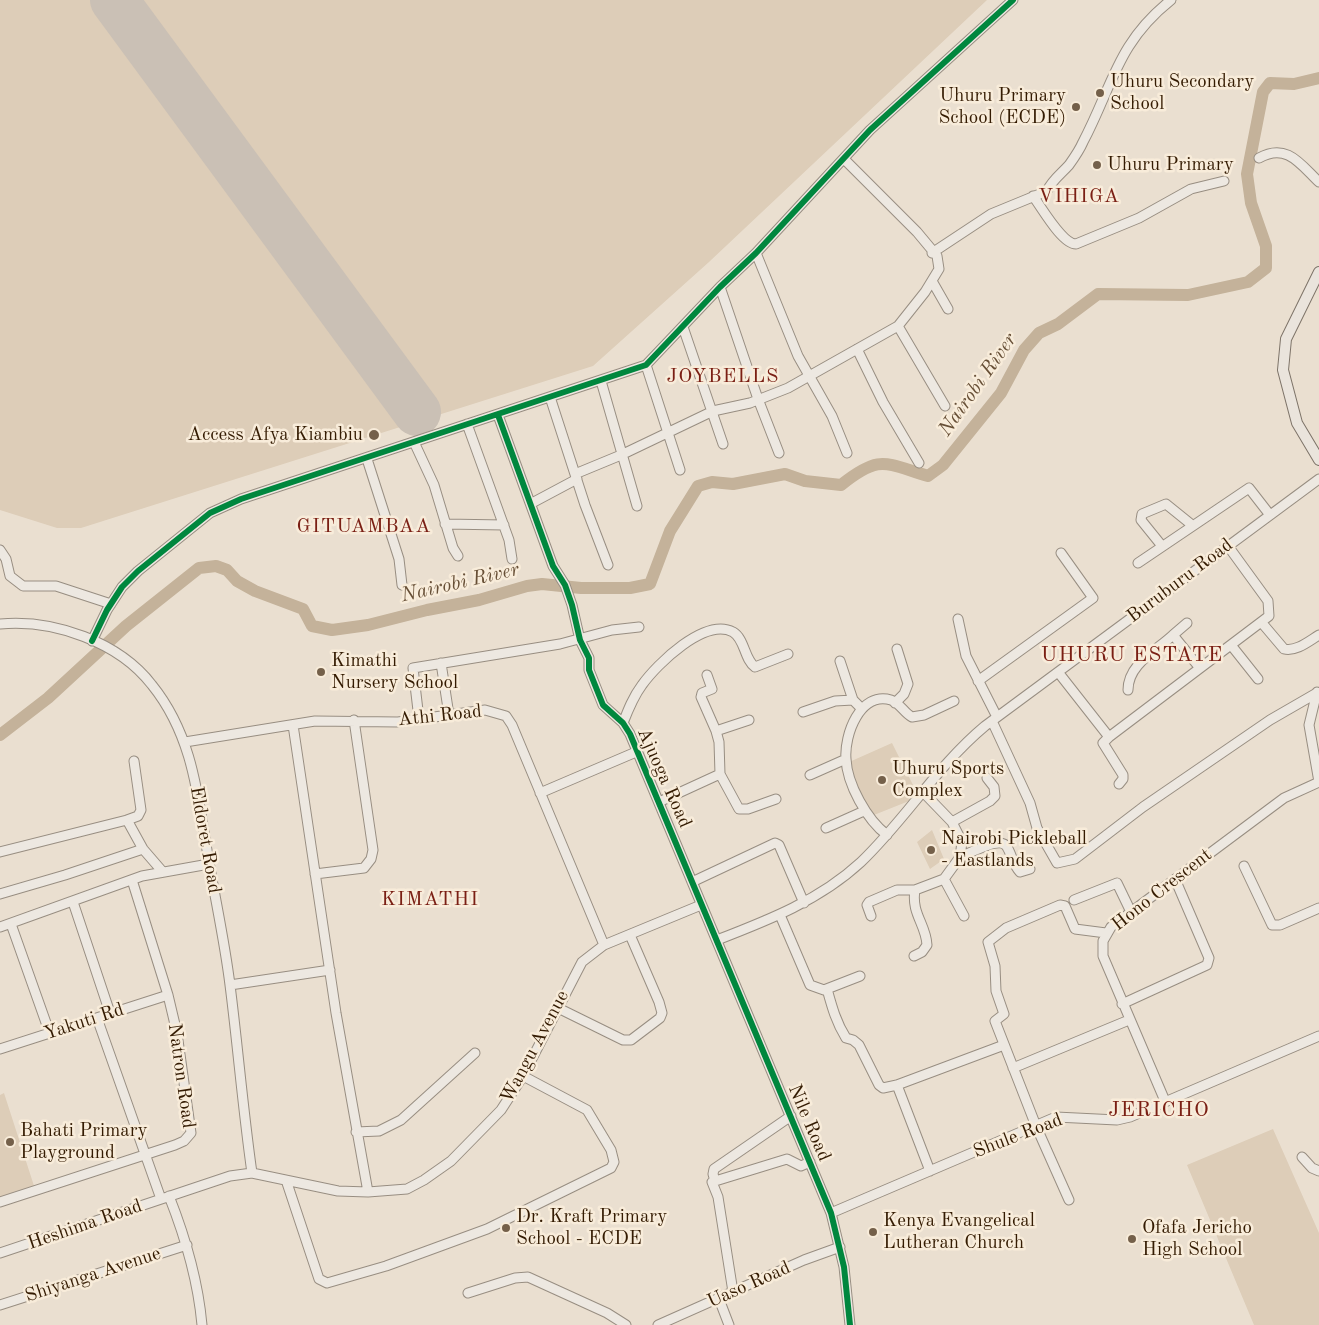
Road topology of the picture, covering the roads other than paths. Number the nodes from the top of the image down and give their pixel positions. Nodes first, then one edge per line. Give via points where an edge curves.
1 (1013, 0) edge
2 (1170, 0) edge
3 (1259, 158) dead end
4 (844, 159) junction
5 (1224, 181) dead end
6 (1319, 182) edge
7 (1034, 196) junction
8 (756, 253) junction
9 (932, 253) junction
10 (1319, 272) edge
11 (932, 281) junction
12 (720, 287) junction
13 (948, 308) dead end
14 (898, 326) junction
15 (683, 327) junction
16 (857, 350) junction
17 (646, 365) junction
18 (810, 376) junction
19 (600, 381) junction
20 (550, 397) junction
21 (758, 399) junction
22 (945, 406) dead end
23 (713, 411) junction
24 (498, 415) junction
25 (467, 424) junction
26 (668, 432) junction
27 (414, 442) junction
28 (723, 444) dead end
29 (779, 453) dead end
30 (848, 453) dead end
31 (621, 455) junction
32 (367, 459) junction
33 (1319, 460) edge
34 (919, 463) dead end
35 (680, 470) dead end
36 (576, 477) junction
37 (1319, 479) edge
38 (532, 503) junction
39 (637, 506) dead end
40 (1270, 515) junction
41 (445, 524) junction
42 (504, 525) junction
43 (1192, 525) junction
44 (1162, 546) junction
45 (1228, 546) junction
46 (0, 550) edge
47 (1061, 553) dead end
48 (458, 556) dead end
49 (512, 559) dead end
50 (1138, 563) dead end
51 (608, 565) dead end
52 (402, 585) dead end
53 (111, 604) junction
54 (958, 619) dead end
55 (1187, 623) dead end
56 (1262, 623) junction
57 (0, 624) edge
58 (639, 627) dead end
59 (1173, 635) junction
60 (1319, 635) edge
61 (580, 640) junction
62 (94, 642) junction
63 (1232, 645) junction
64 (896, 649) dead end
65 (788, 654) dead end
66 (840, 661) dead end
67 (441, 663) junction
68 (1199, 667) junction
69 (1058, 672) junction
70 (707, 675) dead end
71 (1258, 679) dead end
72 (978, 682) junction
73 (1128, 690) dead end
74 (1317, 691) edge
75 (853, 700) junction
76 (954, 701) dead end
77 (896, 703) junction
78 (862, 709) junction
79 (803, 712) dead end
80 (449, 715) junction
81 (419, 719) junction
82 (995, 719) junction
83 (354, 720) junction
84 (749, 720) dead end
85 (623, 723) junction
86 (293, 725) junction
87 (716, 731) junction
88 (1109, 737) junction
89 (185, 742) junction
90 (636, 752) junction
91 (846, 759) junction
92 (134, 761) dead end
93 (720, 774) junction
94 (810, 775) dead end
95 (988, 778) dead end
96 (1319, 782) edge
97 (1119, 784) dead end
98 (923, 792) junction
99 (540, 793) junction
100 (776, 799) dead end
101 (659, 802) junction
102 (864, 811) junction
103 (127, 820) junction
104 (952, 822) junction
105 (826, 828) dead end
106 (887, 835) junction
107 (143, 849) junction
108 (0, 852) edge
109 (960, 857) junction
110 (209, 864) junction
111 (1244, 866) dead end
112 (1030, 869) dead end
113 (162, 871) junction
114 (315, 874) junction
115 (1175, 879) junction
116 (132, 880) junction
117 (944, 880) junction
118 (692, 882) junction
119 (915, 890) junction
120 (0, 894) edge
121 (1074, 900) dead end
122 (74, 902) junction
123 (804, 903) junction
124 (701, 905) junction
125 (1319, 908) edge
126 (1131, 912) junction
127 (780, 915) junction
128 (871, 916) dead end
129 (964, 916) dead end
130 (11, 924) junction
131 (0, 927) edge
132 (1106, 933) junction
133 (630, 935) junction
134 (717, 940) junction
135 (604, 945) junction
136 (914, 956) dead end
137 (330, 970) junction
138 (860, 976) dead end
139 (230, 985) junction
140 (827, 989) junction
141 (168, 995) junction
142 (1122, 1004) junction
143 (558, 1008) junction
144 (110, 1013) junction
145 (97, 1018) junction
146 (1129, 1020) junction
147 (50, 1034) junction
148 (1319, 1036) edge
149 (1004, 1045) junction
150 (0, 1049) edge
151 (476, 1053) dead end
152 (1013, 1068) junction
153 (523, 1076) junction
154 (897, 1084) junction
155 (1165, 1102) junction
156 (791, 1116) junction
157 (1036, 1126) junction
158 (356, 1132) junction
159 (144, 1154) junction
160 (1302, 1157) dead end
161 (810, 1162) junction
162 (930, 1171) junction
163 (1319, 1171) edge
164 (252, 1173) junction
165 (286, 1180) junction
166 (715, 1181) junction
167 (368, 1192) junction
168 (165, 1198) junction
169 (1069, 1200) dead end
170 (0, 1202) edge
171 (831, 1213) junction
172 (187, 1245) junction
173 (840, 1247) junction
174 (0, 1254) edge
175 (734, 1292) junction
176 (468, 1293) dead end
177 (719, 1299) junction
178 (0, 1305) edge
179 (202, 1325) edge
180 (626, 1325) edge
181 (658, 1325) edge
182 (729, 1325) edge
183 (850, 1325) edge

1 - 4 street via 870,130
2 - 7 street via 1131,40 1100,110 1070,164 1047,191
3 - 6 street via 1272,153 1289,156 1304,165
4 - 8 street
4 - 9 street via 917,232
5 - 7 street via 1191,188 1139,218 1076,244 1068,242 1060,233
7 - 9 street via 991,214
8 - 12 street
8 - 18 street via 798,356
9 - 11 street via 940,265
10 - 33 main road via 1286,339 1283,370 1297,423
11 - 13 street
11 - 14 street
12 - 15 street
12 - 21 street
14 - 16 street
14 - 22 street
15 - 17 street
15 - 23 street
16 - 18 street
16 - 34 street
17 - 19 street
17 - 26 street
18 - 21 street
18 - 30 street
19 - 20 street
19 - 31 street
20 - 24 street
20 - 36 street
21 - 23 street
21 - 29 street
23 - 26 street
23 - 28 street
24 - 25 street
24 - 38 street, Ajuoga Road
25 - 27 street
25 - 42 street
26 - 31 street
26 - 35 street
27 - 32 street
27 - 41 street via 434,485
31 - 36 street
31 - 39 street
32 - 52 street via 398,559
32 - 53 street via 241,499 210,514 138,571
36 - 38 street
36 - 51 street
37 - 40 street, Buruburu Road
38 - 61 street, Ajuoga Road via 553,566 572,605
40 - 43 street via 1249,488
40 - 45 street, Buruburu Road
41 - 42 street
41 - 48 street
42 - 49 street
43 - 44 street
43 - 44 street via 1166,504 1142,514 1141,520
44 - 50 street
45 - 56 street via 1268,601 1269,616
45 - 69 street, Buruburu Road
46 - 53 street via 10,576 23,586 56,586
47 - 72 street via 1093,598
53 - 62 street
54 - 72 street via 966,656
55 - 59 street
56 - 60 street via 1287,650
56 - 63 street
57 - 62 street, Eldoret Road via 31,624 58,629
58 - 61 street via 612,630
59 - 68 street
59 - 73 street via 1132,671
61 - 67 street
61 - 85 street, Ajuoga Road via 603,705
62 - 89 street, Eldoret Road via 130,661 152,685
63 - 68 street
63 - 71 street
64 - 77 street via 908,684
65 - 85 street via 755,667 734,632 721,629 701,634 658,666 630,704
66 - 75 street
67 - 80 street
67 - 81 street via 412,669
68 - 88 street
69 - 82 street, Buruburu Road
69 - 88 street
70 - 87 street via 712,688 701,697
72 - 82 street
74 - 82 street via 1143,807 1075,859 1057,863 1037,828
74 - 96 street via 1309,725
75 - 78 street
75 - 79 street via 835,701
76 - 77 street via 912,717
77 - 78 street via 879,700
78 - 91 street via 851,728
80 - 81 street, Athi Road
80 - 99 street, Athi Road via 485,710 506,716
81 - 83 street, Athi Road
82 - 98 street, Buruburu Road via 964,743
83 - 86 street, Athi Road
83 - 114 street via 373,850 371,860 364,868
84 - 87 street
85 - 90 street, Ajuoga Road
86 - 89 street, Athi Road
86 - 114 street
87 - 93 street
88 - 97 street via 1103,743 1124,775
89 - 110 street, Eldoret Road via 190,754
90 - 99 street, Ajuoga Road
90 - 101 street, Ajuoga Road
91 - 94 street
91 - 102 street
92 - 103 street via 141,810 138,816
93 - 100 street via 739,809
93 - 101 street
95 - 104 street via 994,786 995,796
96 - 115 street, Hono Crescent via 1284,798
98 - 104 street
98 - 106 street, Buruburu Road
99 - 135 street, Athi Road
101 - 118 street, Ajuoga Road
102 - 105 street
102 - 106 street
103 - 107 street
103 - 108 street
104 - 109 street via 962,842
106 - 123 street, Buruburu Road via 844,876
107 - 113 street
107 - 120 street
109 - 112 street via 1002,842 1020,872
109 - 117 street
110 - 113 street
110 - 139 street, Eldoret Road
111 - 125 street via 1272,925 1280,925
113 - 116 street
114 - 137 street
115 - 126 street, Hono Crescent
115 - 142 street via 1209,958 1207,965
116 - 122 street
116 - 141 street, Natron Road
117 - 119 street
117 - 129 street
118 - 123 street via 775,843
118 - 124 street, Ajuoga Road
119 - 128 street via 897,890 869,902
119 - 136 street via 914,912 927,945
121 - 126 street via 1117,882
122 - 130 street
122 - 144 street
123 - 127 street, Buruburu Road
124 - 133 street, Wangu Avenue
124 - 134 street, Ajuoga Road
126 - 132 street, Hono Crescent
127 - 134 street, Buruburu Road
127 - 140 street via 810,985
130 - 131 street
130 - 147 street
132 - 142 street, Hono Crescent via 1104,956
132 - 149 street via 1075,929 1065,906 1060,905 1006,928 988,940 995,966 996,991 1004,1014 994,1021
133 - 135 street, Wangu Avenue
133 - 143 street via 659,1002 660,1018 631,1040 623,1040
134 - 156 street, Nile Road
135 - 143 street, Wangu Avenue via 582,962
137 - 139 street
137 - 158 street
138 - 140 street
139 - 164 street, Eldoret Road via 240,1095
140 - 154 street via 840,1029 846,1038 859,1045 879,1085 885,1088
141 - 144 street, Yakuti Rd
141 - 159 street, Natron Road via 191,1133 184,1141
142 - 146 street, Hono Crescent
143 - 153 street, Wangu Avenue
144 - 145 street, Yakuti Rd
145 - 147 street, Yakuti Rd
145 - 159 street
146 - 152 street
146 - 155 street, Hono Crescent
147 - 150 street, Yakuti Rd
148 - 155 street, Shule Road
149 - 152 street
149 - 154 street
151 - 158 street via 401,1120 379,1131
152 - 157 street
153 - 165 street via 587,1110 611,1150 614,1162 611,1168 487,1229 386,1266 327,1283 319,1280
153 - 167 street, Wangu Avenue via 501,1110 438,1171 407,1188
154 - 162 street
155 - 157 street, Shule Road via 1124,1118 1065,1116
156 - 161 street, Nile Road
156 - 166 street via 714,1169
157 - 162 street, Shule Road
157 - 169 street
158 - 167 street
159 - 168 street
159 - 170 street, Natron Road
160 - 163 street
161 - 166 street via 801,1166 787,1159
161 - 171 street, Nile Road
162 - 171 street, Shule Road
164 - 165 street, Wangu Avenue
164 - 168 street, Wangu Avenue via 207,1182
165 - 167 street, Wangu Avenue
166 - 175 street via 712,1184 718,1197
168 - 172 street
168 - 174 street, Heshima Road
171 - 173 street, Nile Road
172 - 178 street, Shiyanga Avenue
172 - 179 street via 200,1295
173 - 175 street, Uaso Road
173 - 183 street, Nile Road
175 - 177 street, Uaso Road
176 - 180 street via 514,1278 528,1277
177 - 181 street, Uaso Road
177 - 182 street

